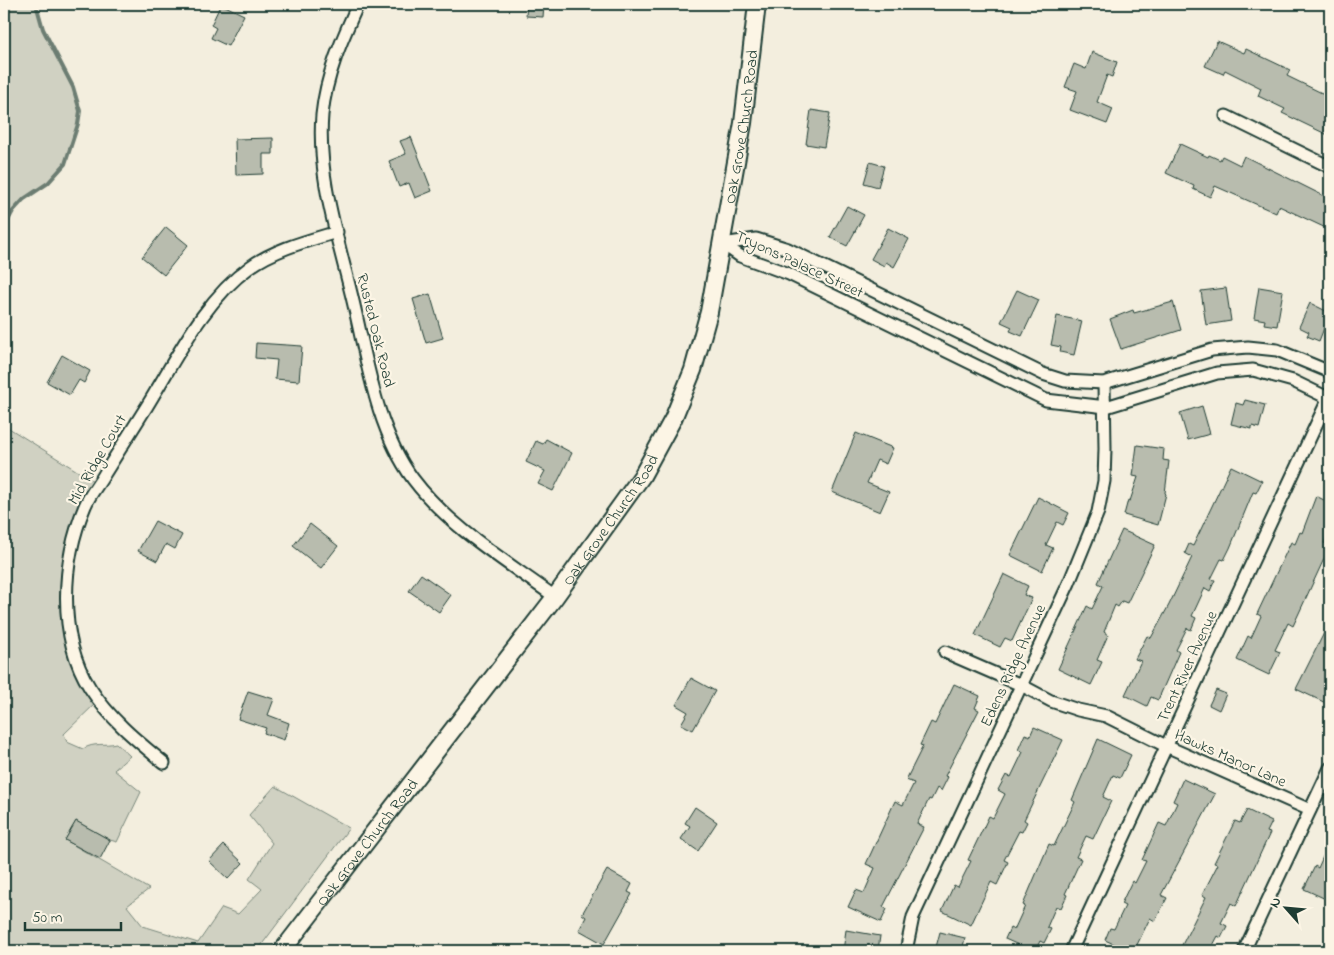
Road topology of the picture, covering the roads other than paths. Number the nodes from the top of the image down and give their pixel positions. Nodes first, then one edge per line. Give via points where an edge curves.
1 (358, 4) edge
2 (757, 4) edge
3 (1226, 116) dead end
4 (1330, 167) edge
5 (337, 232) junction
6 (723, 244) junction
7 (910, 309) junction
8 (900, 330) junction
9 (1330, 372) edge
10 (1104, 383) junction
11 (1330, 398) edge
12 (1106, 407) junction
13 (555, 597) junction
14 (945, 652) dead end
15 (1021, 685) junction
16 (1166, 746) junction
17 (164, 763) dead end
18 (1330, 768) edge
19 (1310, 810) junction
20 (282, 951) edge
21 (906, 951) edge
22 (1071, 951) edge
23 (1244, 951) edge

1 - 5 street, Rusted Oak Road via 328,80 322,117 323,161
2 - 6 main road, Oak Grove Church Road via 743,122
3 - 4 street
5 - 13 street, Rusted Oak Road via 379,406 392,442 413,478 446,516
5 - 17 street, Mid Ridge Court via 292,245 250,267 220,294 194,329 86,504 74,538 68,572 67,607 76,657 90,687 108,713 130,736
6 - 7 street, Tryons Palace Street via 756,239 788,249
6 - 8 street, Tryons Palace Street via 740,256 789,274
6 - 13 main road, Oak Grove Church Road via 698,354 673,419 642,476
7 - 8 street
7 - 10 street, Tryons Palace Street via 1043,374 1064,381
8 - 12 street, Tryons Palace Street via 1046,400
9 - 10 street, Tryons Palace Street via 1277,350 1248,348 1212,350
10 - 12 street, Edens Ridge Avenue
11 - 12 street, Tryons Palace Street via 1293,381 1253,370 1217,373
11 - 16 street, Trent River Avenue
12 - 15 street, Edens Ridge Avenue via 1104,481 1098,512
13 - 20 main road, Oak Grove Church Road
14 - 15 street, Hawks Manor Lane
15 - 16 street, Hawks Manor Lane via 1051,701 1106,716
15 - 21 street, Edens Ridge Avenue via 913,917
16 - 19 street, Hawks Manor Lane
16 - 22 street, Trent River Avenue
18 - 19 street
19 - 23 street

